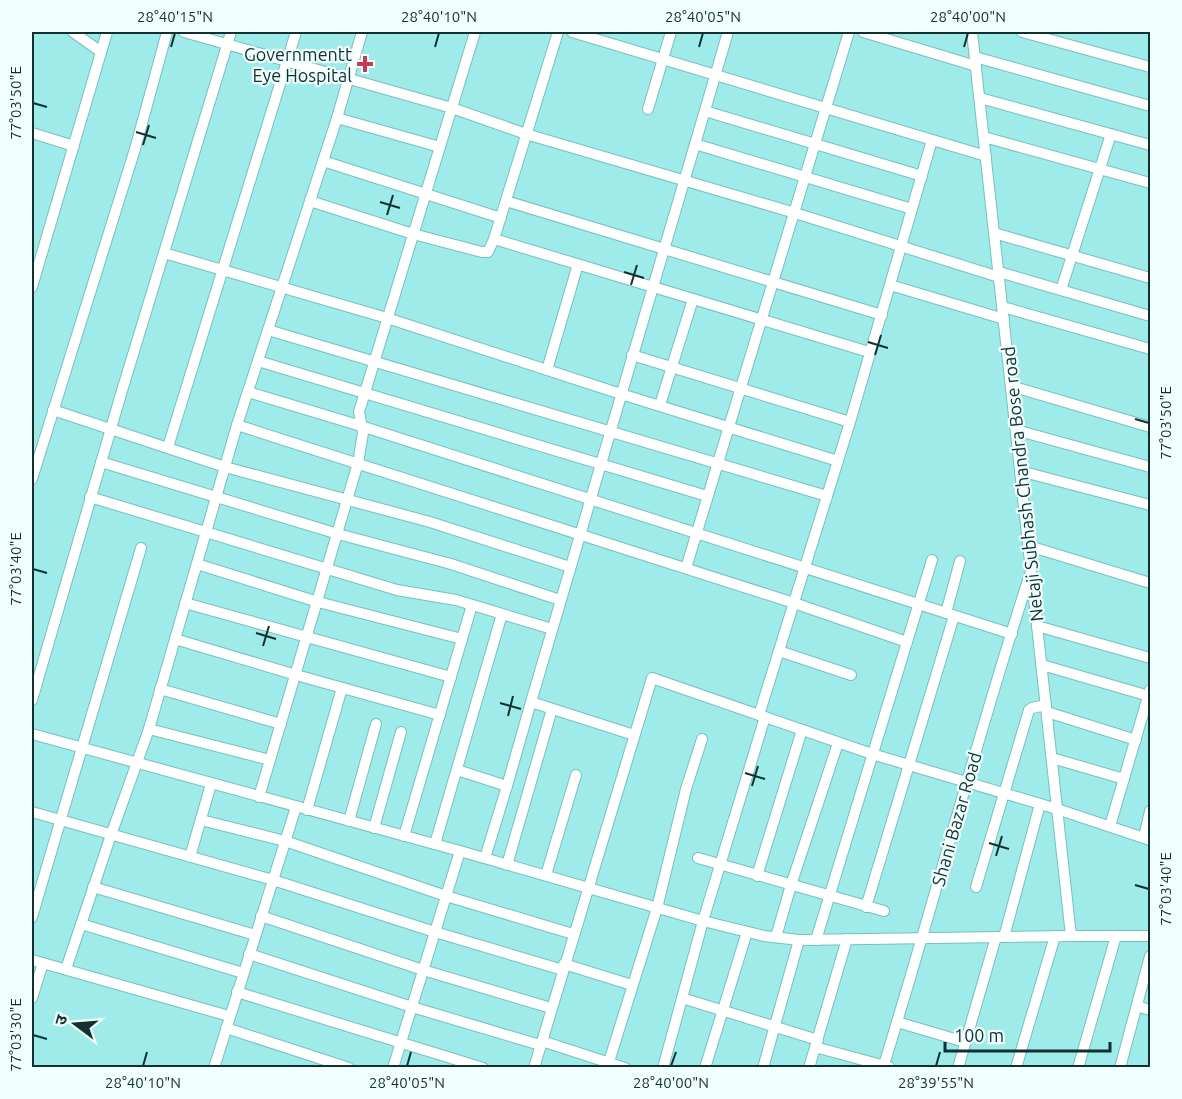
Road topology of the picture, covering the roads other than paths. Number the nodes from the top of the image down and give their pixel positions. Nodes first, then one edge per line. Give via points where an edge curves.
1 (73, 32) edge
2 (107, 32) edge
3 (167, 32) edge
4 (184, 32) edge
5 (231, 32) edge
6 (297, 32) edge
7 (362, 32) edge
8 (475, 32) edge
9 (558, 32) edge
10 (572, 32) edge
11 (671, 32) edge
12 (728, 32) edge
13 (849, 32) edge
14 (863, 32) edge
15 (972, 32) edge
16 (1022, 32) edge
17 (227, 45) junction
18 (101, 52) junction
19 (663, 59) junction
20 (976, 62) junction
21 (288, 63) junction
22 (1150, 67) edge
23 (715, 74) junction
24 (347, 79) junction
25 (980, 98) junction
26 (1150, 106) edge
27 (452, 108) junction
28 (826, 108) junction
29 (648, 109) dead end
30 (705, 111) junction
31 (337, 118) junction
32 (32, 133) edge
33 (526, 134) junction
34 (1111, 134) junction
35 (984, 137) junction
36 (932, 140) junction
37 (695, 144) junction
38 (816, 144) junction
39 (1150, 145) edge
40 (74, 146) junction
41 (440, 147) junction
42 (986, 156) junction
43 (323, 161) junction
44 (1098, 169) junction
45 (922, 176) junction
46 (806, 177) junction
47 (684, 180) junction
48 (1150, 183) edge
49 (426, 193) junction
50 (310, 201) junction
51 (506, 201) junction
52 (912, 209) junction
53 (795, 213) junction
54 (501, 218) junction
55 (994, 233) junction
56 (413, 234) junction
57 (494, 239) junction
58 (664, 248) junction
59 (901, 248) junction
60 (164, 253) junction
61 (1071, 255) junction
62 (578, 264) junction
63 (224, 270) junction
64 (999, 274) junction
65 (1150, 275) edge
66 (773, 283) junction
67 (890, 285) junction
68 (32, 287) edge
69 (282, 287) junction
70 (653, 287) junction
71 (1061, 290) junction
72 (693, 299) junction
73 (1003, 307) junction
74 (882, 315) junction
75 (1150, 316) edge
76 (387, 318) junction
77 (1004, 319) junction
78 (762, 321) junction
79 (268, 330) junction
80 (1150, 349) edge
81 (870, 352) junction
82 (632, 355) junction
83 (258, 361) junction
84 (375, 361) junction
85 (672, 367) junction
86 (547, 370) junction
87 (1011, 386) junction
88 (741, 388) junction
89 (248, 392) junction
90 (365, 394) junction
91 (621, 394) junction
92 (660, 405) junction
93 (53, 410) junction
94 (850, 422) junction
95 (237, 424) junction
96 (361, 426) junction
97 (729, 426) junction
98 (1150, 426) edge
99 (110, 428) junction
100 (1016, 430) junction
101 (610, 431) junction
102 (168, 447) junction
103 (838, 461) junction
104 (101, 462) junction
105 (718, 462) junction
106 (358, 463) junction
107 (600, 464) junction
108 (225, 467) junction
109 (1150, 467) edge
110 (1020, 471) junction
111 (32, 479) edge
112 (708, 496) junction
113 (827, 496) junction
114 (90, 497) junction
115 (216, 497) junction
116 (590, 500) junction
117 (347, 501) junction
118 (1150, 505) edge
119 (696, 532) junction
120 (206, 533) junction
121 (338, 534) junction
122 (580, 534) junction
123 (1029, 546) junction
124 (141, 548) dead end
125 (932, 560) dead end
126 (960, 561) dead end
127 (196, 564) junction
128 (570, 567) junction
129 (686, 568) junction
130 (805, 568) junction
131 (327, 570) junction
132 (1031, 571) junction
133 (1150, 583) edge
134 (560, 600) junction
135 (318, 602) junction
136 (185, 603) junction
137 (794, 603) junction
138 (919, 604) junction
139 (472, 605) junction
140 (502, 614) junction
141 (950, 614) junction
142 (1037, 626) junction
143 (552, 629) junction
144 (1012, 634) junction
145 (308, 636) junction
146 (175, 639) junction
147 (462, 639) junction
148 (907, 642) junction
149 (779, 651) junction
150 (1150, 658) edge
151 (1042, 665) junction
152 (296, 675) junction
153 (851, 675) dead end
154 (451, 677) junction
155 (342, 688) junction
156 (160, 689) junction
157 (1149, 696) edge
158 (32, 700) edge
159 (531, 702) junction
160 (552, 709) junction
161 (1046, 709) junction
162 (440, 715) junction
163 (762, 716) junction
164 (281, 724) junction
165 (376, 724) dead end
166 (149, 729) junction
167 (802, 730) junction
168 (401, 732) dead end
169 (32, 734) edge
170 (634, 735) junction
171 (702, 739) dead end
172 (1136, 740) junction
173 (838, 742) junction
174 (81, 749) junction
175 (872, 754) junction
176 (1052, 758) junction
177 (270, 760) junction
178 (136, 763) junction
179 (909, 766) junction
180 (457, 770) junction
181 (576, 775) dead end
182 (1124, 779) junction
183 (966, 783) junction
184 (211, 784) junction
185 (507, 786) junction
186 (1003, 794) junction
187 (259, 797) junction
188 (1040, 804) junction
189 (302, 809) junction
190 (1057, 809) junction
191 (1150, 811) edge
192 (32, 812) edge
193 (60, 820) junction
194 (201, 820) junction
195 (349, 821) junction
196 (1110, 826) junction
197 (374, 828) junction
198 (111, 835) junction
199 (404, 836) junction
200 (1147, 839) edge
201 (285, 841) junction
202 (435, 844) junction
203 (460, 851) junction
204 (190, 857) junction
205 (485, 858) junction
206 (698, 858) dead end
207 (507, 865) junction
208 (720, 866) junction
209 (546, 875) junction
210 (757, 876) junction
211 (273, 880) junction
212 (791, 885) junction
213 (976, 886) dead end
214 (93, 887) junction
215 (587, 887) junction
216 (446, 896) junction
217 (829, 896) junction
218 (866, 907) junction
219 (657, 908) junction
220 (884, 912) dead end
221 (261, 916) junction
222 (32, 917) edge
223 (704, 921) junction
224 (81, 924) junction
225 (435, 932) junction
226 (747, 932) junction
227 (573, 934) junction
228 (255, 935) junction
229 (1055, 936) junction
230 (1071, 936) junction
231 (1116, 936) junction
232 (1150, 936) edge
233 (776, 937) junction
234 (1000, 937) junction
235 (923, 938) junction
236 (847, 939) junction
237 (799, 940) junction
238 (816, 940) junction
239 (249, 954) junction
240 (1150, 956) edge
241 (32, 960) edge
242 (43, 963) junction
243 (563, 967) junction
244 (66, 969) junction
245 (423, 970) junction
246 (243, 973) junction
247 (1148, 973) edge
248 (633, 986) junction
249 (237, 992) junction
250 (32, 998) edge
251 (682, 998) junction
252 (1137, 1006) junction
253 (412, 1007) junction
254 (551, 1008) junction
255 (1150, 1010) edge
256 (723, 1012) junction
257 (229, 1016) junction
258 (897, 1022) junction
259 (774, 1027) junction
260 (226, 1028) junction
261 (965, 1042) junction
262 (401, 1043) junction
263 (541, 1043) junction
264 (817, 1044) junction
265 (608, 1065) edge
266 (885, 1067) edge
267 (214, 1068) edge
268 (349, 1068) edge
269 (393, 1068) edge
270 (483, 1068) edge
271 (534, 1068) edge
272 (625, 1068) edge
273 (663, 1068) edge
274 (705, 1068) edge
275 (763, 1068) edge
276 (809, 1068) edge
277 (958, 1068) edge
278 (1016, 1068) edge
279 (1078, 1068) edge
280 (1120, 1068) edge

1 - 18 street
2 - 18 street
3 - 93 street via 135,149
4 - 17 street
5 - 17 street
6 - 21 street
7 - 24 street
8 - 27 street
9 - 33 street
10 - 19 street
11 - 19 street
12 - 23 street
13 - 28 street
14 - 20 street
15 - 20 street, Netaji Subhash Chandra Bose road
16 - 22 street
17 - 21 street
17 - 60 street
18 - 40 street
19 - 23 street
19 - 29 street
20 - 25 street, Netaji Subhash Chandra Bose road
20 - 26 street
21 - 24 street
21 - 63 street
23 - 28 street
23 - 30 street
24 - 27 street
24 - 31 street
25 - 34 street
25 - 35 street, Netaji Subhash Chandra Bose road
27 - 33 street
27 - 41 street
28 - 36 street
28 - 38 street
30 - 37 street
30 - 38 street
31 - 41 street
31 - 43 street
32 - 40 street
33 - 47 street
33 - 51 street
34 - 39 street
34 - 44 street
35 - 42 street, Netaji Subhash Chandra Bose road
35 - 44 street
36 - 42 street
36 - 45 street
37 - 46 street
37 - 47 street
38 - 45 street
38 - 46 street
40 - 68 street
41 - 49 street
42 - 55 street, Netaji Subhash Chandra Bose road
43 - 49 street
43 - 50 street
44 - 48 street
44 - 61 street
45 - 52 street
46 - 52 street
46 - 53 street
47 - 53 street
47 - 58 street
49 - 54 street
49 - 56 street
50 - 56 street
50 - 69 street
51 - 54 street
51 - 58 street
52 - 59 street
53 - 59 street
53 - 66 street
54 - 57 street
55 - 61 street
55 - 64 street, Netaji Subhash Chandra Bose road
56 - 57 street via 482,252 488,252
56 - 76 street
57 - 62 street
58 - 66 street
58 - 70 street
59 - 64 street
59 - 67 street
60 - 63 street
60 - 99 street
61 - 65 street
61 - 71 street
62 - 70 street
62 - 86 street
63 - 69 street
63 - 102 street
64 - 71 street
64 - 73 street, Netaji Subhash Chandra Bose road
66 - 74 street
66 - 78 street
67 - 74 street
67 - 77 street
69 - 76 street
69 - 79 street
70 - 72 street
70 - 82 street
71 - 75 street
72 - 78 street
72 - 85 street
73 - 77 street, Netaji Subhash Chandra Bose road
73 - 80 street
74 - 81 street
76 - 84 street
76 - 86 street
77 - 87 street, Netaji Subhash Chandra Bose road
78 - 81 street
78 - 88 street
79 - 83 street
79 - 84 street
81 - 94 street
82 - 85 street
82 - 91 street
83 - 89 street
83 - 90 street
84 - 90 street
84 - 101 street
85 - 88 street
85 - 92 street
86 - 91 street
87 - 98 street
87 - 100 street, Netaji Subhash Chandra Bose road
88 - 94 street
88 - 97 street
89 - 95 street
89 - 96 street
90 - 96 street via 359,412
90 - 107 street
91 - 92 street
91 - 101 street
92 - 97 street
93 - 99 street
93 - 111 street
94 - 103 street
95 - 106 street
95 - 108 street
96 - 106 street
96 - 116 street
97 - 103 street
97 - 105 street
99 - 102 street
99 - 104 street
100 - 109 street
100 - 110 street, Netaji Subhash Chandra Bose road
101 - 105 street
101 - 107 street
102 - 108 street
103 - 113 street
104 - 114 street
104 - 115 street
105 - 112 street
105 - 113 street
106 - 117 street
106 - 122 street
107 - 112 street
107 - 116 street
108 - 115 street
108 - 117 street
110 - 118 street
110 - 123 street, Netaji Subhash Chandra Bose road
112 - 119 street
113 - 130 street
114 - 120 street
114 - 158 street
115 - 120 street
115 - 121 street
116 - 119 street
116 - 122 street
117 - 121 street
117 - 128 street via 430,522
119 - 129 street
119 - 130 street
120 - 127 street
120 - 131 street
121 - 131 street
121 - 134 street via 452,564
122 - 128 street
122 - 129 street
123 - 132 street, Netaji Subhash Chandra Bose road
123 - 133 street
124 - 174 street
125 - 138 street
126 - 141 street
127 - 135 street
127 - 136 street
128 - 134 street
129 - 137 street
130 - 137 street
130 - 138 street
131 - 135 street
131 - 139 street via 397,590
132 - 142 street, Netaji Subhash Chandra Bose road
132 - 144 street, Shani Bazar Road
134 - 143 street
135 - 145 street
135 - 147 street
136 - 145 street
136 - 146 street
137 - 148 street
137 - 149 street
138 - 141 street
138 - 148 street
139 - 140 street
139 - 147 street
140 - 143 street
140 - 180 street
141 - 144 street
141 - 179 street
142 - 150 street
142 - 151 street, Netaji Subhash Chandra Bose road
143 - 159 street
144 - 183 street, Shani Bazar Road
145 - 152 street
145 - 154 street
146 - 152 street
146 - 156 street
147 - 154 street
148 - 175 street
149 - 153 street
149 - 163 street
151 - 157 street
151 - 161 street, Netaji Subhash Chandra Bose road
152 - 155 street
152 - 164 street
154 - 162 street
155 - 162 street
155 - 189 street
156 - 164 street
156 - 166 street
157 - 172 street
159 - 160 street
159 - 185 street
160 - 170 street
160 - 207 street
161 - 172 street
161 - 176 street, Netaji Subhash Chandra Bose road
161 - 186 street via 1029,710
162 - 199 street
163 - 167 street
163 - 170 street via 651,678
163 - 208 street
164 - 177 street
165 - 195 street
166 - 177 street
166 - 178 street
167 - 173 street
167 - 210 street
168 - 197 street
169 - 174 street
170 - 215 street
171 - 219 street
172 - 182 street
173 - 175 street
173 - 212 street
174 - 178 street
174 - 193 street
175 - 179 street
175 - 217 street
176 - 182 street
176 - 190 street, Netaji Subhash Chandra Bose road
177 - 187 street
178 - 184 street
178 - 198 street
179 - 183 street
179 - 218 street
180 - 185 street
180 - 202 street
181 - 209 street
182 - 196 street
183 - 186 street
183 - 235 street, Shani Bazar Road
184 - 187 street
184 - 194 street
185 - 205 street
186 - 188 street
186 - 213 street
187 - 189 street
188 - 190 street
188 - 234 street
189 - 195 street
189 - 201 street
190 - 196 street
190 - 230 street, Netaji Subhash Chandra Bose road
191 - 200 street
192 - 193 street
193 - 198 street
193 - 222 street
194 - 201 street
194 - 204 street
195 - 197 street
196 - 200 street
197 - 199 street
198 - 204 street
198 - 214 street
199 - 202 street
201 - 211 street
201 - 216 street
202 - 203 street
203 - 205 street
203 - 216 street
204 - 211 street
205 - 207 street
206 - 208 street
207 - 209 street
208 - 210 street
208 - 223 street
209 - 215 street
210 - 212 street
211 - 221 street
211 - 225 street
212 - 217 street
212 - 233 street
214 - 224 street
214 - 228 street
215 - 219 street
215 - 227 street
216 - 225 street
216 - 227 street
217 - 218 street
217 - 238 street
218 - 220 street
219 - 223 street
219 - 248 street
221 - 228 street
221 - 245 street
223 - 226 street
223 - 251 street
224 - 244 street
224 - 246 street
225 - 243 street
225 - 245 street
226 - 233 street
226 - 256 street
227 - 243 street
228 - 239 street
229 - 230 street
229 - 234 street
229 - 278 street
230 - 231 street
231 - 232 street
231 - 279 street
233 - 237 street
234 - 235 street
234 - 261 street
235 - 236 street
235 - 258 street, Shani Bazar Road
236 - 238 street
236 - 264 street
237 - 238 street
237 - 259 street
239 - 246 street
239 - 253 street
240 - 247 street
241 - 242 street
242 - 244 street
242 - 250 street
243 - 248 street
243 - 254 street
244 - 257 street
245 - 253 street
245 - 254 street
246 - 249 street
247 - 252 street
248 - 265 street
249 - 257 street
249 - 262 street
251 - 256 street
251 - 273 street
252 - 255 street
252 - 280 street
253 - 262 street
253 - 263 street
254 - 263 street
256 - 259 street
256 - 274 street
257 - 260 street
258 - 261 street
258 - 266 street, Shani Bazar Road
259 - 264 street
259 - 275 street
260 - 267 street
260 - 268 street
261 - 277 street
262 - 269 street
262 - 270 street
263 - 265 street
263 - 271 street
264 - 266 street
264 - 276 street
265 - 272 street

